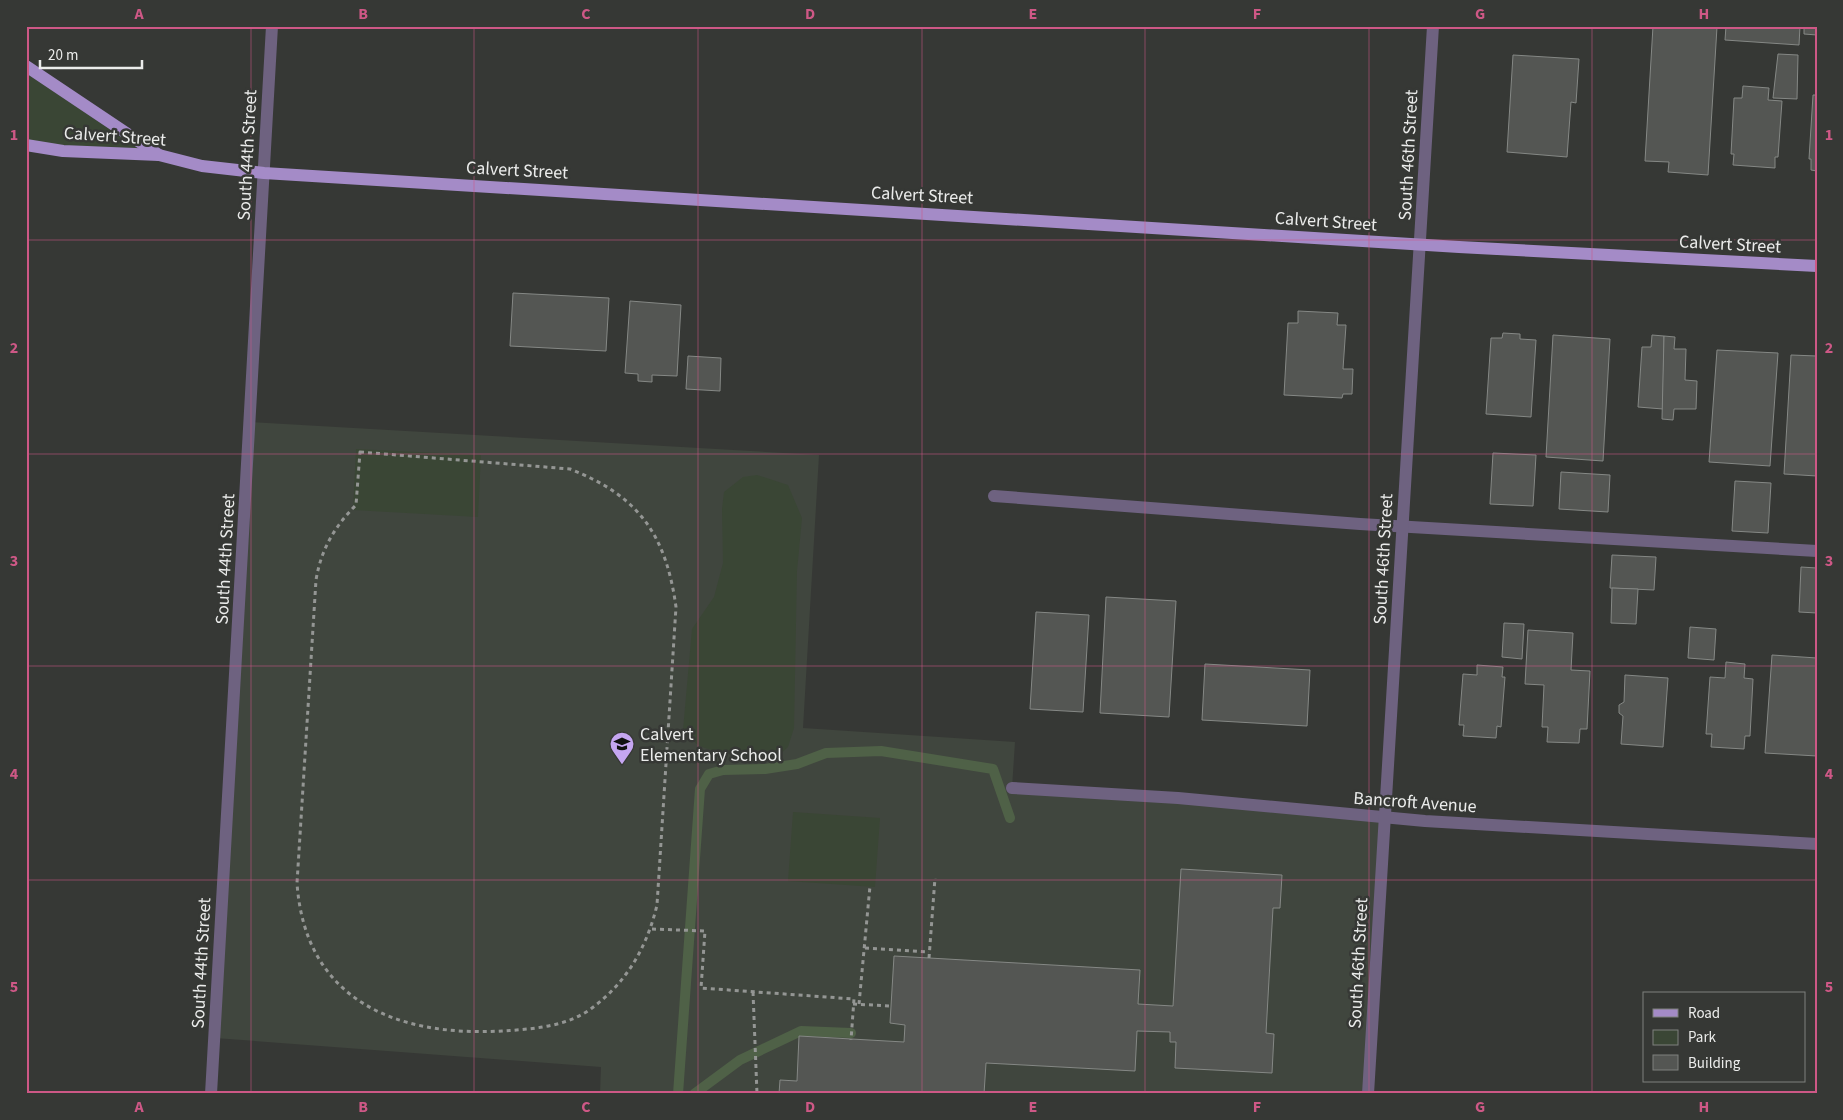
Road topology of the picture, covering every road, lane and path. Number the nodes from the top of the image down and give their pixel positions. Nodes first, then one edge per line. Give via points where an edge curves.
1 (272, 26) edge
2 (1433, 26) edge
3 (26, 66) edge
4 (26, 145) edge
5 (159, 155) junction
6 (264, 173) junction
7 (1420, 244) junction
8 (1817, 266) edge
9 (994, 496) dead end
10 (1402, 526) junction
11 (1817, 551) edge
12 (1012, 788) dead end
13 (1385, 817) junction
14 (1817, 844) edge
15 (935, 878) dead end
16 (870, 886) dead end
17 (652, 929) junction
18 (865, 948) junction
19 (929, 952) junction
20 (929, 958) dead end
21 (753, 992) junction
22 (853, 1004) junction
23 (859, 1004) junction
24 (891, 1006) dead end
25 (850, 1040) dead end
26 (211, 1094) edge
27 (757, 1094) edge
28 (1368, 1094) edge

1 - 6 street, South 44th Street
2 - 7 street, South 46th Street
3 - 5 main road
4 - 5 main road, Calvert Street via 63,151
5 - 6 main road, Calvert Street via 202,166
6 - 7 main road, Calvert Street
6 - 26 street, South 44th Street
7 - 8 main road, Calvert Street
7 - 10 street, South 46th Street
9 - 10 street
10 - 11 street
10 - 13 street, South 46th Street
12 - 13 street, Bancroft Avenue via 1178,798
13 - 14 street, Bancroft Avenue
13 - 28 street, South 46th Street
15 - 19 path
16 - 18 path
17 - 17 path via 657,905 676,607 665,560 643,516 621,495 595,478 570,469 360,452 356,505 340,520 328,539 316,580 297,883 304,930 317,956 350,994 392,1018 417,1026 455,1030 538,1029 591,1010 635,964
17 - 21 path via 705,931 701,988
18 - 19 path
18 - 23 path
19 - 20 path
21 - 22 path via 854,999
21 - 27 path
22 - 23 path
22 - 25 path
23 - 24 path

